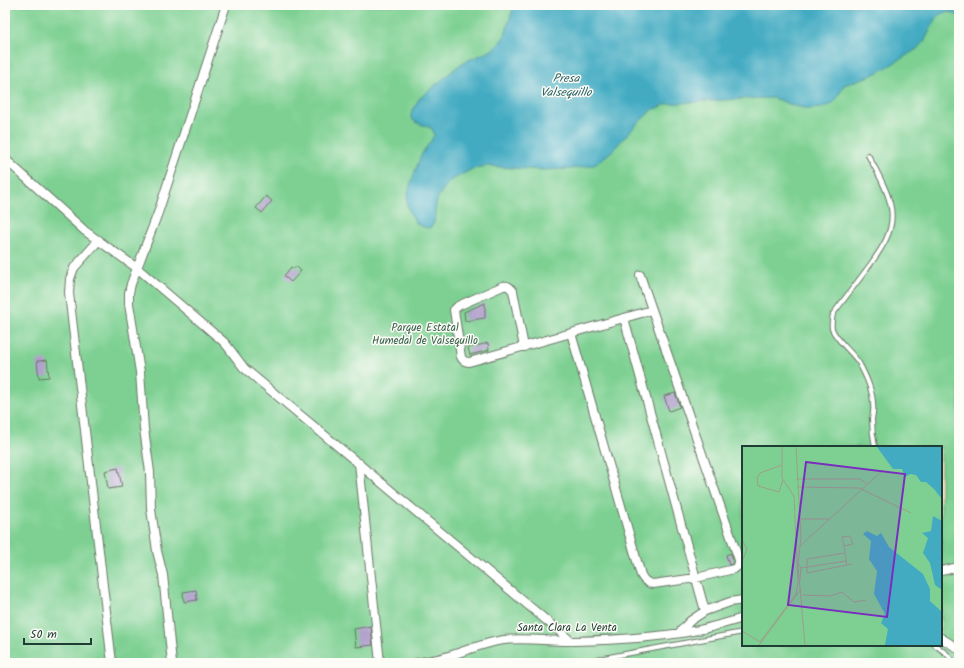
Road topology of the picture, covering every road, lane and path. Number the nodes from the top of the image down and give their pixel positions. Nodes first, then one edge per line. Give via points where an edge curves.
1 (226, 5) edge
2 (868, 155) dead end
3 (5, 160) edge
4 (99, 240) junction
5 (136, 268) junction
6 (640, 276) dead end
7 (652, 310) junction
8 (624, 318) junction
9 (571, 333) junction
10 (524, 347) junction
11 (875, 446) edge
12 (359, 463) junction
13 (959, 567) edge
14 (942, 571) edge
15 (696, 578) junction
16 (742, 600) edge
17 (705, 611) junction
18 (742, 618) edge
19 (742, 632) edge
20 (679, 633) junction
21 (942, 639) edge
22 (571, 641) junction
23 (936, 646) edge
24 (959, 649) edge
25 (112, 663) edge
26 (172, 663) edge
27 (380, 663) edge
28 (416, 663) edge
29 (577, 663) edge
30 (954, 663) edge

1 - 5 street via 160,206
2 - 11 lane via 890,204 892,218 889,235 883,248 833,314 831,322 836,336 860,364 871,391 874,405 872,431
3 - 4 street
4 - 5 street
4 - 25 street via 74,268 69,293
5 - 12 street via 225,343 244,368
5 - 26 street via 129,293 129,304 140,372 151,509
6 - 7 street
7 - 8 street
7 - 15 street via 739,560 734,569
8 - 9 street
8 - 15 street
9 - 10 street
9 - 15 street via 640,575 643,580 653,584
10 - 10 street via 469,362 462,360 454,310 503,286 511,287
12 - 22 street
12 - 27 street
13 - 14 street
15 - 17 street
16 - 17 street
17 - 20 street via 690,621
18 - 20 street, Santa Clara La Venta
19 - 29 lane
20 - 22 street, Santa Clara La Venta
21 - 24 street
22 - 28 street, Santa Clara La Venta via 520,638 503,640
23 - 30 lane

